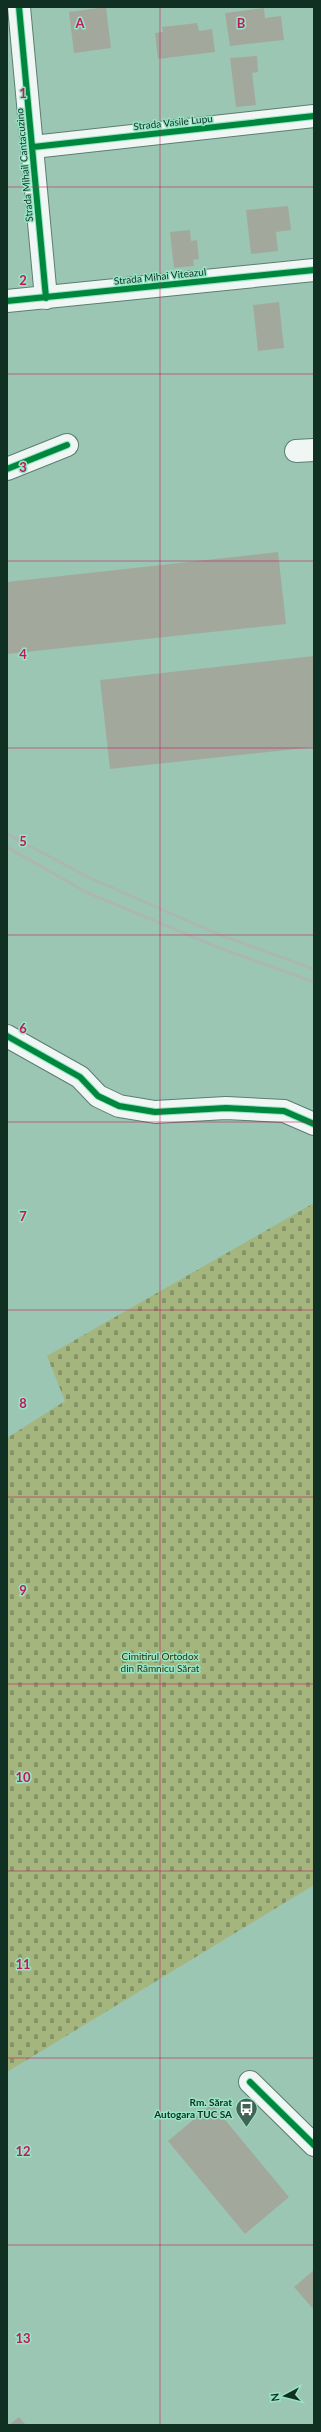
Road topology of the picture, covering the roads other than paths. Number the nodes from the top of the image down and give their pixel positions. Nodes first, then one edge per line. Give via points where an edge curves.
1 (19, 7) edge
2 (314, 116) edge
3 (33, 147) junction
4 (314, 270) edge
5 (46, 298) junction
6 (7, 301) edge
7 (67, 445) dead end
8 (7, 469) edge
9 (7, 1036) edge
10 (314, 1124) edge
11 (250, 2082) dead end
12 (314, 2145) edge

1 - 3 street, Strada Mihail Cantacuzino
2 - 3 street, Strada Vasile Lupu
3 - 5 street, Strada Mihail Cantacuzino
4 - 5 street, Strada Mihai Viteazul
5 - 6 street, Strada Mihai Viteazul
7 - 8 street
9 - 10 street via 80,1077 98,1096 119,1106 155,1112 226,1108 284,1111
11 - 12 street

